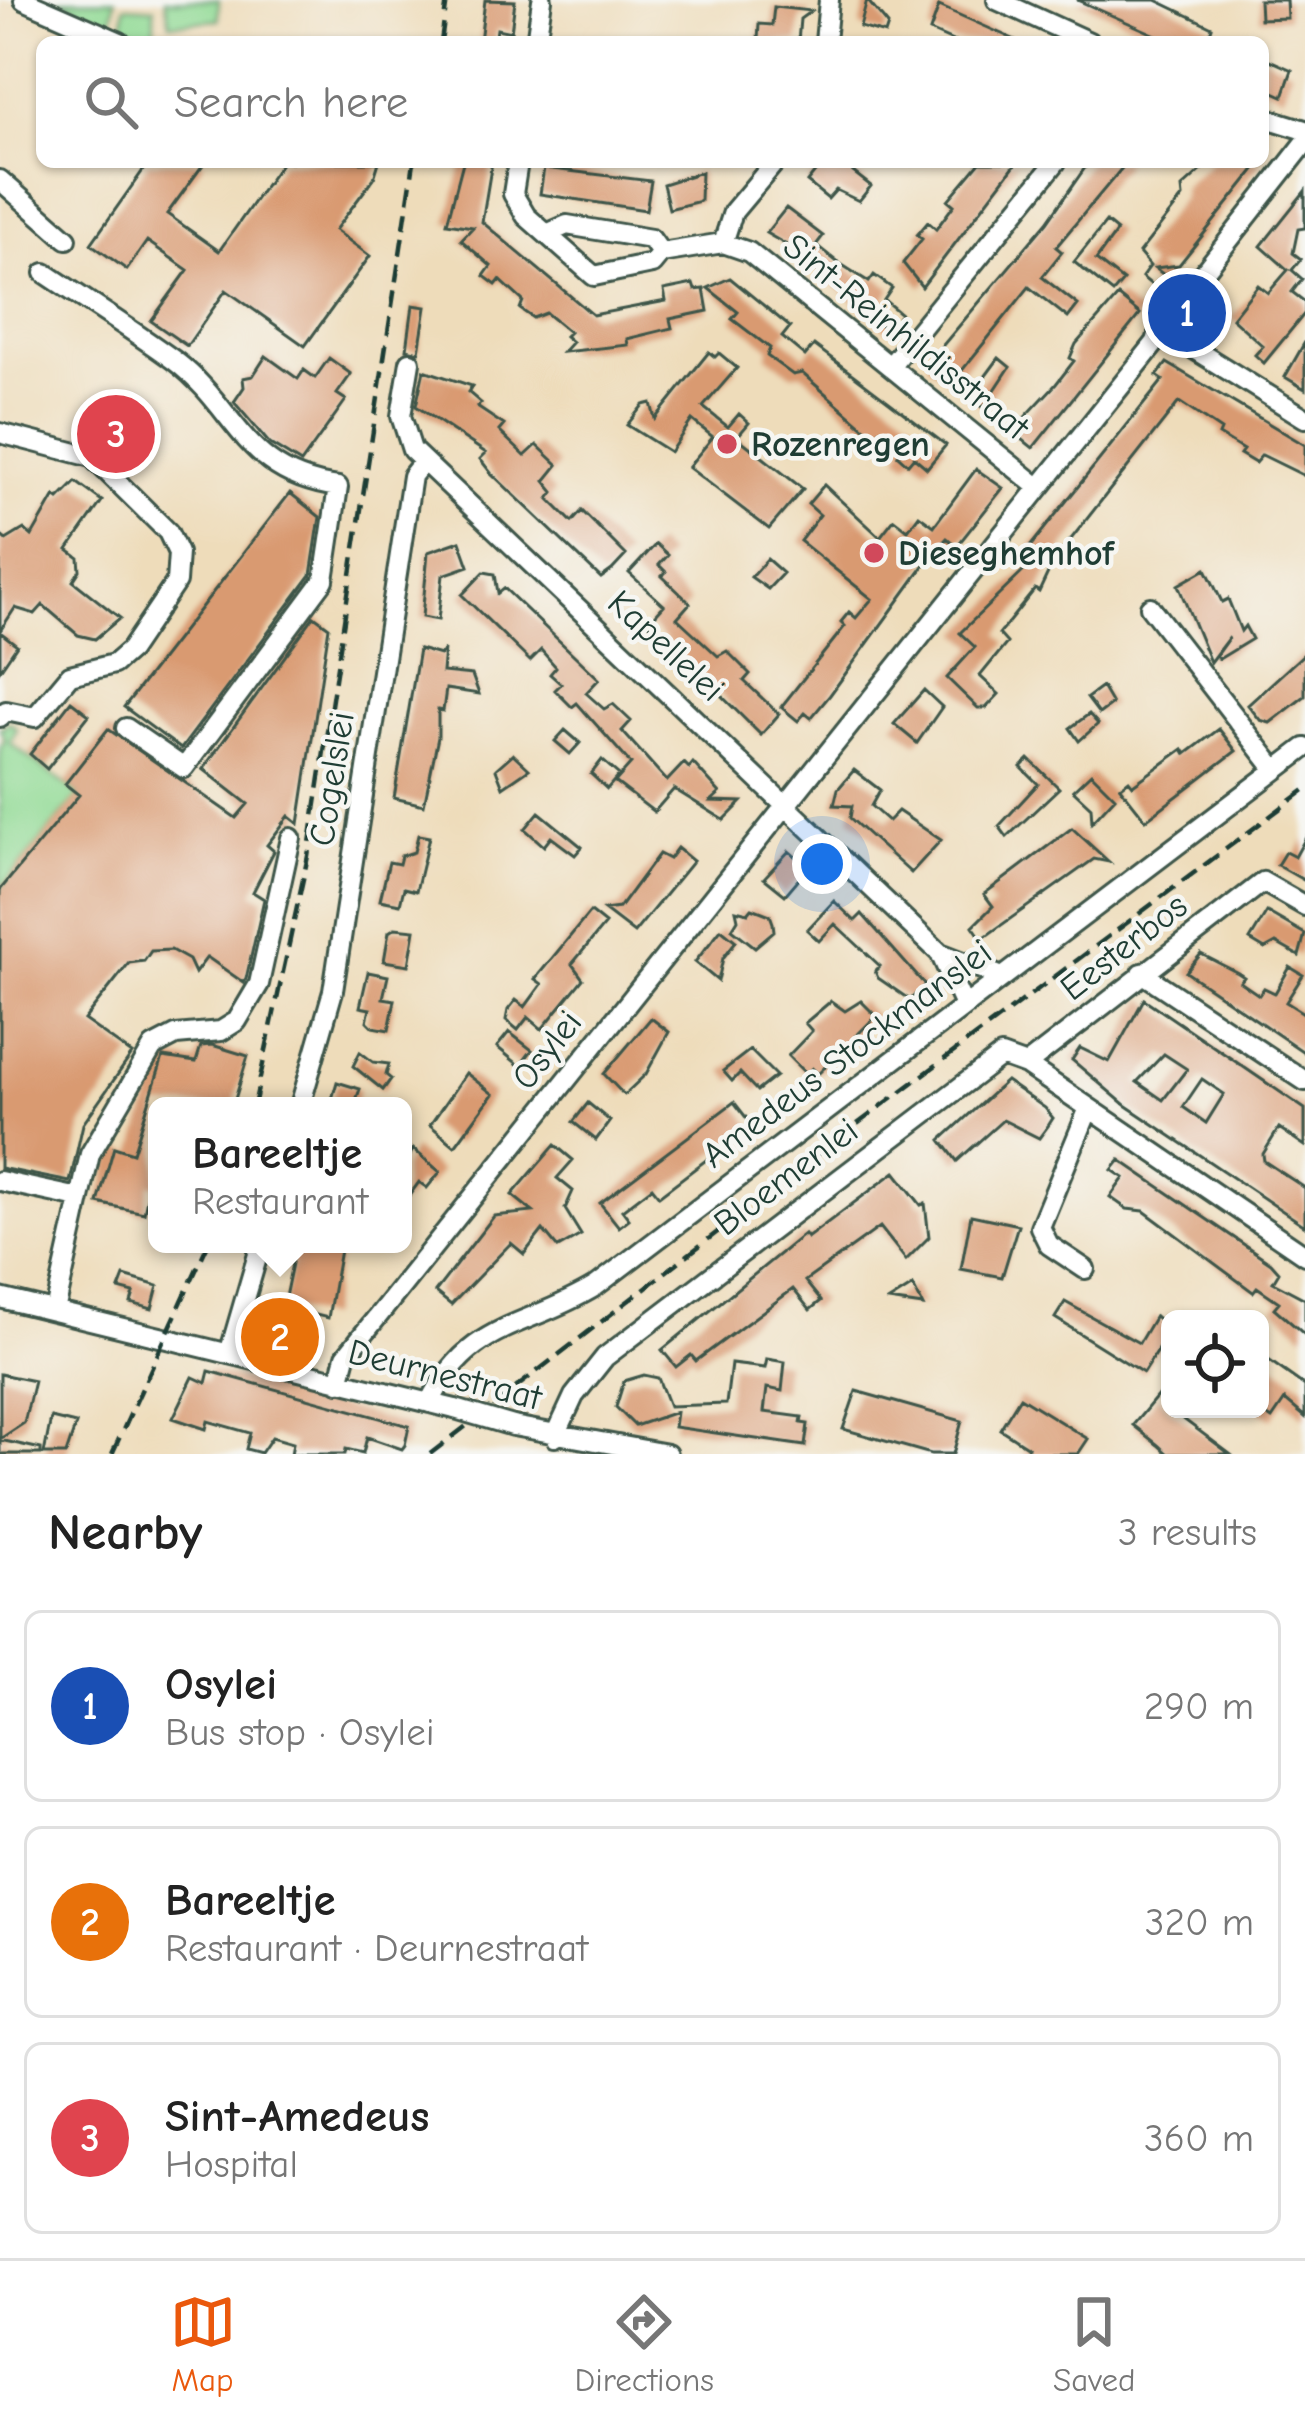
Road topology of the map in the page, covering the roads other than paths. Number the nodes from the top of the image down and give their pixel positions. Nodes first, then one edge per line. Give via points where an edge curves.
1 (24, 0) edge
2 (542, 0) edge
3 (829, 0) edge
4 (997, 0) edge
5 (106, 36) edge
6 (537, 36) edge
7 (826, 36) edge
8 (1076, 36) edge
9 (1269, 119) edge
10 (1305, 130) edge
11 (1305, 143) edge
12 (517, 168) edge
13 (770, 168) edge
14 (1051, 168) edge
15 (0, 180) edge
16 (550, 232) junction
17 (67, 239) dead end
18 (723, 243) junction
19 (661, 253) junction
20 (45, 273) dead end
21 (1160, 328) junction
22 (410, 362) dead end
23 (891, 364) junction
24 (1305, 418) edge
25 (0, 433) edge
26 (423, 462) junction
27 (1036, 485) junction
28 (1150, 607) dead end
29 (2, 712) edge
30 (126, 728) dead end
31 (1305, 748) edge
32 (1276, 770) junction
33 (785, 803) junction
34 (291, 838) dead end
35 (1305, 906) edge
36 (940, 953) junction
37 (1142, 974) junction
38 (1002, 977) junction
39 (964, 1006) junction
40 (1026, 1065) junction
41 (1305, 1081) edge
42 (303, 1097) edge
43 (1089, 1108) junction
44 (0, 1181) edge
45 (79, 1198) junction
46 (258, 1253) edge
47 (1305, 1255) edge
48 (1085, 1269) dead end
49 (0, 1298) edge
50 (56, 1310) junction
51 (230, 1354) junction
52 (339, 1382) junction
53 (430, 1403) junction
54 (555, 1437) junction
55 (667, 1454) edge

1 - 5 street
2 - 6 street
3 - 7 street
4 - 8 street
9 - 10 street
11 - 21 street, Osylei
12 - 16 street via 513,194 526,216
13 - 18 street via 734,212
14 - 23 street
15 - 17 street
16 - 19 street via 567,225 651,239
16 - 19 street, Sint-Reinhildisstraat via 594,276 652,264
18 - 19 street, Sint-Reinhildisstraat
18 - 23 street, Sint-Reinhildisstraat via 748,252
20 - 30 street via 179,365 242,439 296,481 338,487 323,580 184,767
21 - 24 street
21 - 27 street, Osylei
22 - 26 street, Kapellelei via 402,425
23 - 27 street, Sint-Reinhildisstraat
25 - 29 street via 104,466 168,532 179,562 172,591 123,658 70,675 35,717
26 - 33 street, Kapellelei
26 - 42 street, Cogelslei via 412,476 333,991
27 - 33 street, Osylei
28 - 32 street
31 - 32 street, Amedeus Stockmanslei
32 - 38 street, Amedeus Stockmanslei
33 - 36 street, Kapellelei
33 - 52 street, Osylei via 346,1356
34 - 45 street via 260,984 229,1028 176,1035 153,1047 90,1154
35 - 37 street, Eesterbos via 1263,882
36 - 38 street, Kapellelei
36 - 39 street, Kapellelei
37 - 40 street, Eesterbos
37 - 41 street
38 - 39 street, Amedeus Stockmanslei
39 - 53 street, Amedeus Stockmanslei via 596,1286 473,1342
40 - 43 street
40 - 54 street, Bloemenlei via 996,1058 619,1346 584,1383
43 - 47 street
43 - 48 street via 1040,1227 1049,1245
44 - 45 street
45 - 50 street
46 - 51 street
49 - 50 street, Deurnestraat
50 - 51 street, Deurnestraat
51 - 52 street, Deurnestraat
52 - 53 street, Deurnestraat
53 - 54 street, Deurnestraat, bridge
54 - 55 street, Deurnestraat

